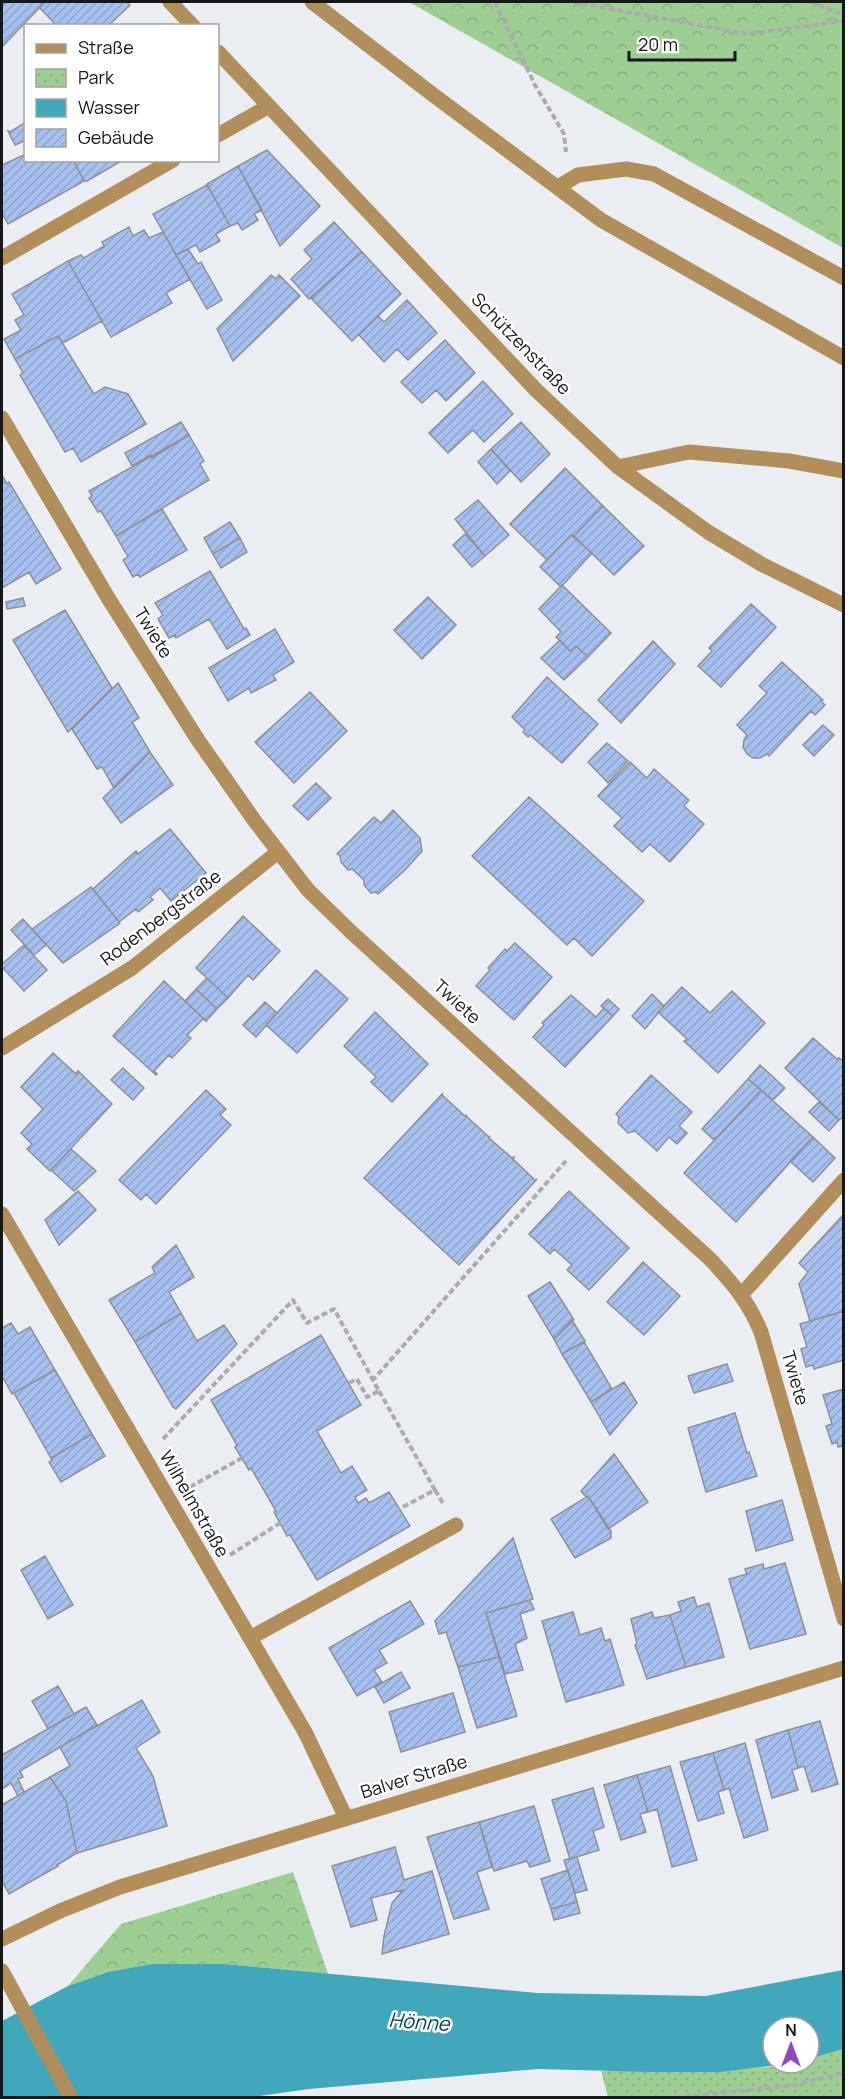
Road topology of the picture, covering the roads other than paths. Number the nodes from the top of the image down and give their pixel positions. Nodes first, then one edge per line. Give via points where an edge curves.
1 (170, 2) edge
2 (312, 2) edge
3 (191, 24) edge
4 (219, 53) edge
5 (268, 106) junction
6 (219, 134) edge
7 (170, 162) edge
8 (558, 187) junction
9 (2, 258) edge
10 (843, 278) edge
11 (843, 358) edge
12 (2, 418) edge
13 (618, 467) junction
14 (843, 471) edge
15 (842, 604) edge
16 (278, 852) junction
17 (2, 1048) edge
18 (843, 1180) edge
19 (2, 1214) edge
20 (742, 1294) junction
21 (456, 1525) dead end
22 (843, 1619) edge
23 (250, 1638) junction
24 (843, 1668) edge
25 (346, 1818) junction
26 (2, 1939) edge
27 (2, 1971) edge
28 (71, 2097) edge

1 - 3 street
2 - 8 street
4 - 5 street, Schützenstraße
5 - 6 street
5 - 13 street, Schützenstraße via 536,390
7 - 9 street
8 - 10 street via 578,175 626,169 654,174
8 - 11 street via 602,220
12 - 16 street, Twiete via 198,740
13 - 14 street via 689,452 789,461
13 - 15 street, Schützenstraße via 708,532 763,565
16 - 17 street, Rodenbergstraße via 132,968
16 - 20 street, Twiete via 308,890 350,931 711,1260
18 - 20 street
19 - 23 street, Wilhelmstraße
20 - 22 street, Twiete via 761,1332
21 - 23 street
23 - 25 street, Wilhelmstraße via 305,1732
24 - 25 street, Balver Straße
25 - 26 street, Balver Straße via 120,1887
27 - 28 street

